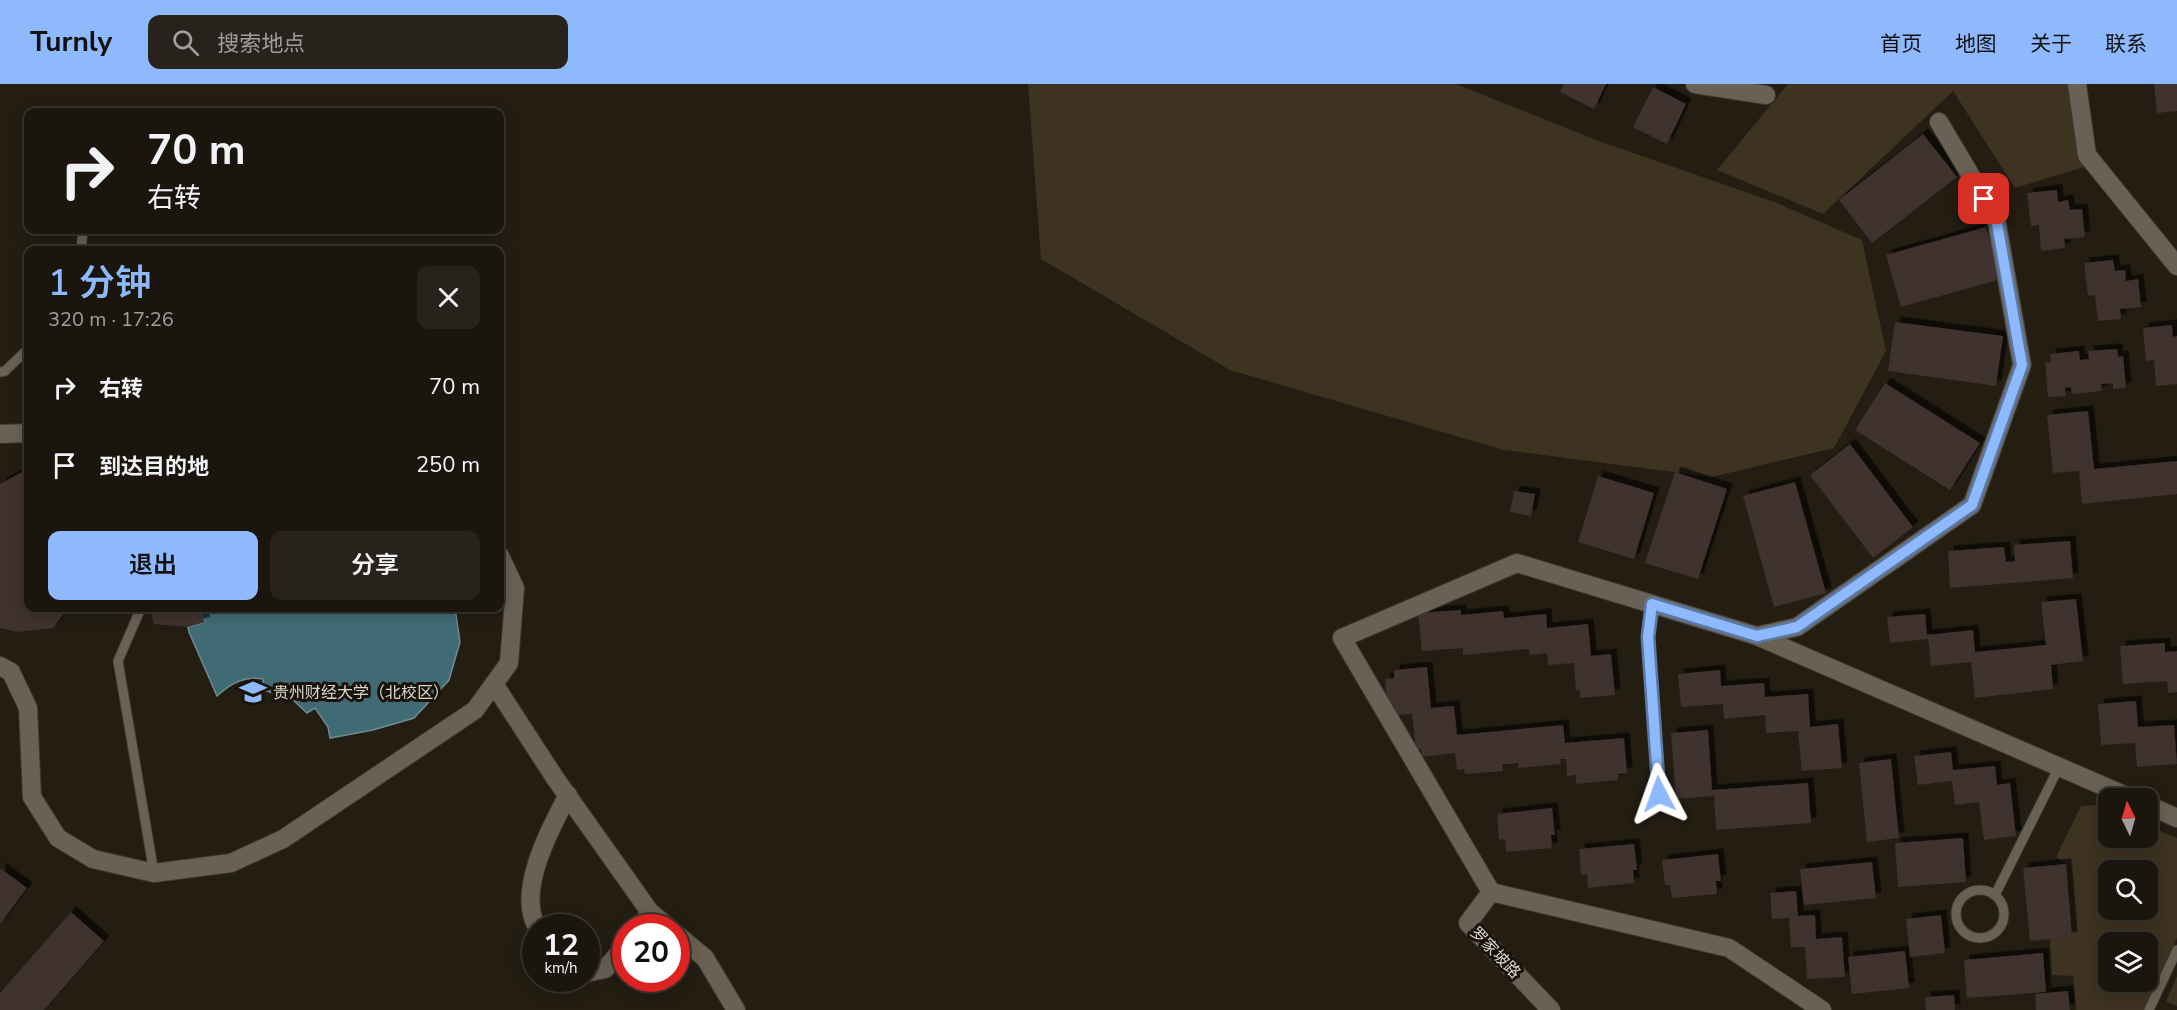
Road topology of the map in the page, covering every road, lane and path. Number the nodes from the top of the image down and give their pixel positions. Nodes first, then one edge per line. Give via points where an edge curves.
1 (1695, 84) edge
2 (2078, 84) edge
3 (1766, 95) dead end
4 (1939, 122) dead end
5 (2177, 266) edge
6 (24, 353) edge
7 (0, 372) edge
8 (24, 433) edge
9 (0, 434) edge
10 (504, 565) edge
11 (1652, 604) junction
12 (139, 612) edge
13 (1757, 636) junction
14 (0, 666) edge
15 (494, 684) junction
16 (2060, 767) junction
17 (2109, 788) edge
18 (1659, 794) dead end
19 (568, 795) junction
20 (2158, 809) edge
21 (2177, 818) edge
22 (154, 873) junction
23 (1491, 892) junction
24 (1995, 895) junction
25 (532, 914) edge
26 (641, 914) edge
27 (690, 946) edge
28 (2177, 950) edge
29 (612, 961) edge
30 (600, 970) edge
31 (736, 1010) edge
32 (1551, 1010) edge
33 (1822, 1010) edge
34 (2149, 1010) edge

1 - 3 street
2 - 5 street via 2087,155
4 - 13 street via 1996,218 2022,365 1972,505 1797,627
6 - 7 lane
8 - 9 street
10 - 15 street via 514,588 509,663
11 - 13 street
11 - 18 lane via 1648,637
11 - 23 street via 1517,563 1342,638
12 - 22 lane via 118,661
13 - 16 street
14 - 22 street via 11,672 28,708 32,797 58,838 93,859
15 - 19 street
15 - 22 street via 475,710 283,839 231,863
16 - 17 street
16 - 24 lane
19 - 25 street via 540,847
19 - 26 street
20 - 21 street
23 - 32 street, 罗家坡路 via 1468,923
23 - 33 street via 1729,948
24 - 24 lane via 2004,909 2002,926 1981,939 1965,933 1956,921 1961,899 1981,890
27 - 31 street via 705,958
28 - 34 lane
29 - 30 street

